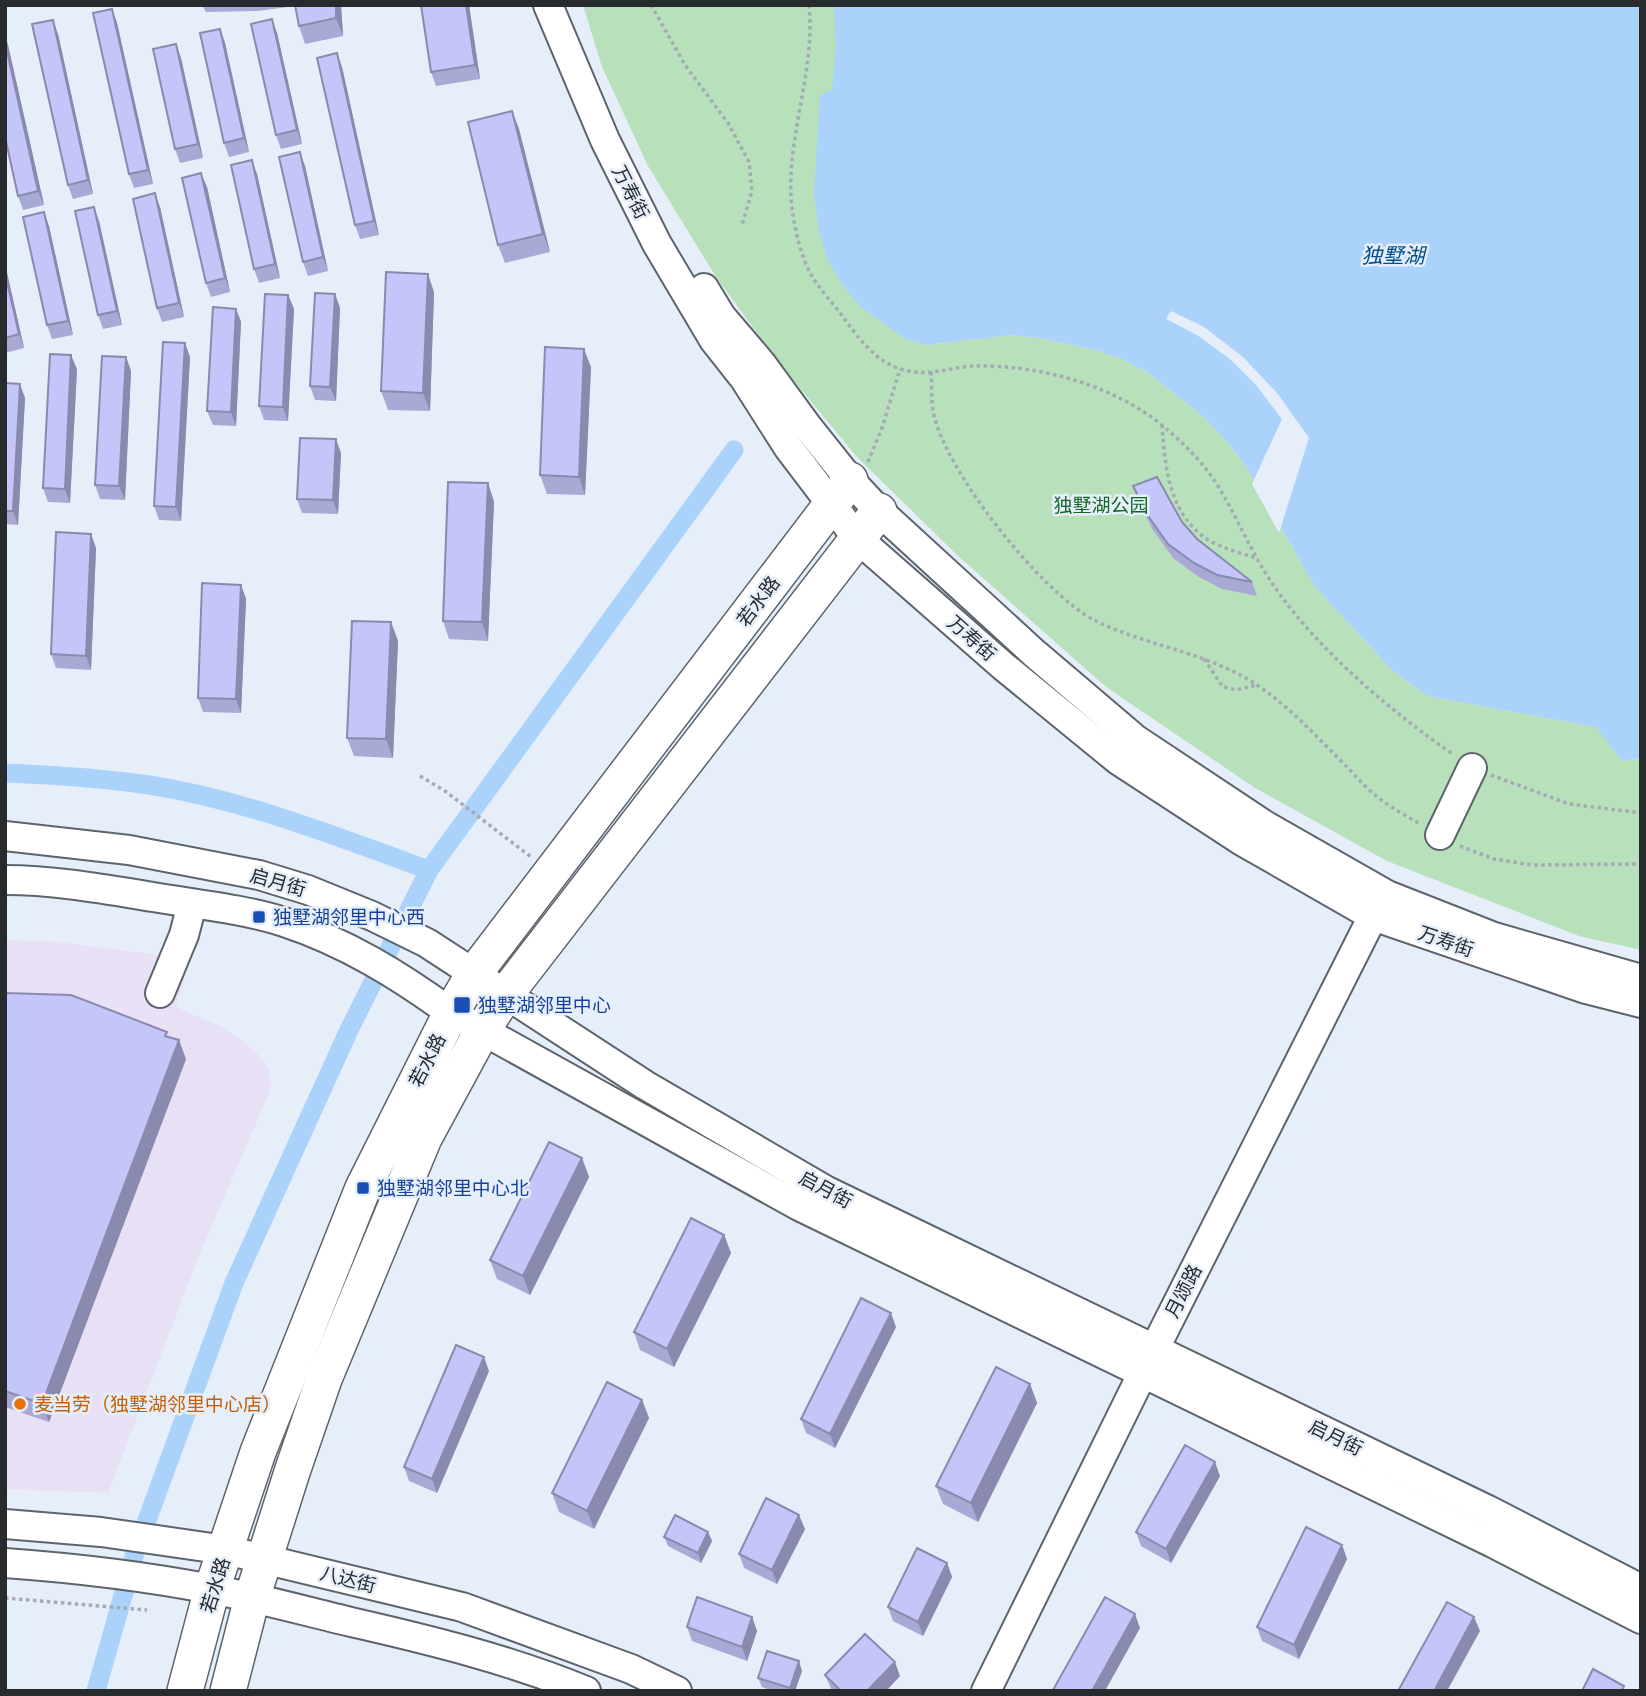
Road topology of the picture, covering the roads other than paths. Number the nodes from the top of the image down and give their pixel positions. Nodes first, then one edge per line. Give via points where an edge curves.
1 (548, 5) edge
2 (565, 5) edge
3 (752, 370) junction
4 (845, 490) junction
5 (879, 511) junction
6 (857, 538) junction
7 (1472, 768) road end
8 (1440, 835) road end
9 (5, 836) edge
10 (5, 880) edge
11 (192, 904) junction
12 (1380, 906) junction
13 (473, 975) junction
14 (1641, 979) edge
15 (160, 993) dead end
16 (505, 995) junction
17 (1641, 1003) edge
18 (451, 1013) junction
19 (482, 1031) junction
20 (1149, 1361) junction
21 (5, 1524) edge
22 (226, 1550) junction
23 (265, 1558) junction
24 (5, 1563) edge
25 (1641, 1589) edge
26 (212, 1590) junction
27 (252, 1598) junction
28 (1641, 1619) edge
29 (185, 1691) edge
30 (228, 1691) edge
31 (586, 1691) edge
32 (677, 1691) edge
33 (986, 1691) edge

1 - 3 street, 万寿街 via 605,140 657,244 714,340
2 - 3 street, 万寿街 via 614,131
3 - 4 street, 万寿街 via 807,426
3 - 4 street, 万寿街 via 788,447
4 - 5 street, 万寿街
4 - 6 street, 万寿街
4 - 13 main road, 若水路
5 - 6 main road, 若水路
5 - 12 street, 万寿街 via 1135,739
6 - 12 street, 万寿街 via 1118,760 1242,841
6 - 16 main road, 若水路
7 - 8 street
9 - 13 street, 启月街 via 129,850 259,875 372,916 427,943
10 - 11 street, 启月街 via 89,886
11 - 15 street
11 - 18 street, 启月街 via 282,921 357,952
12 - 14 street, 万寿街
12 - 17 street, 万寿街 via 1586,989
12 - 20 street, 月颂路
13 - 16 street, 启月街
13 - 18 main road, 若水路
16 - 19 main road, 若水路
16 - 20 street, 启月街 via 645,1085 827,1191
18 - 19 street, 启月街
18 - 22 main road, 若水路 via 363,1188 258,1452
19 - 20 street, 启月街 via 799,1206
19 - 23 main road, 若水路 via 424,1138 324,1379
20 - 25 street, 启月街 via 1488,1510
20 - 28 street, 启月街
20 - 33 street, 月颂路
21 - 22 street, 八达街
22 - 23 street, 八达街
22 - 26 main road, 若水路
23 - 27 main road, 若水路
23 - 32 street, 八达街 via 463,1607 631,1669
24 - 26 street via 88,1570
26 - 27 street
26 - 29 main road, 若水路
27 - 30 main road, 若水路
27 - 31 street via 428,1640

